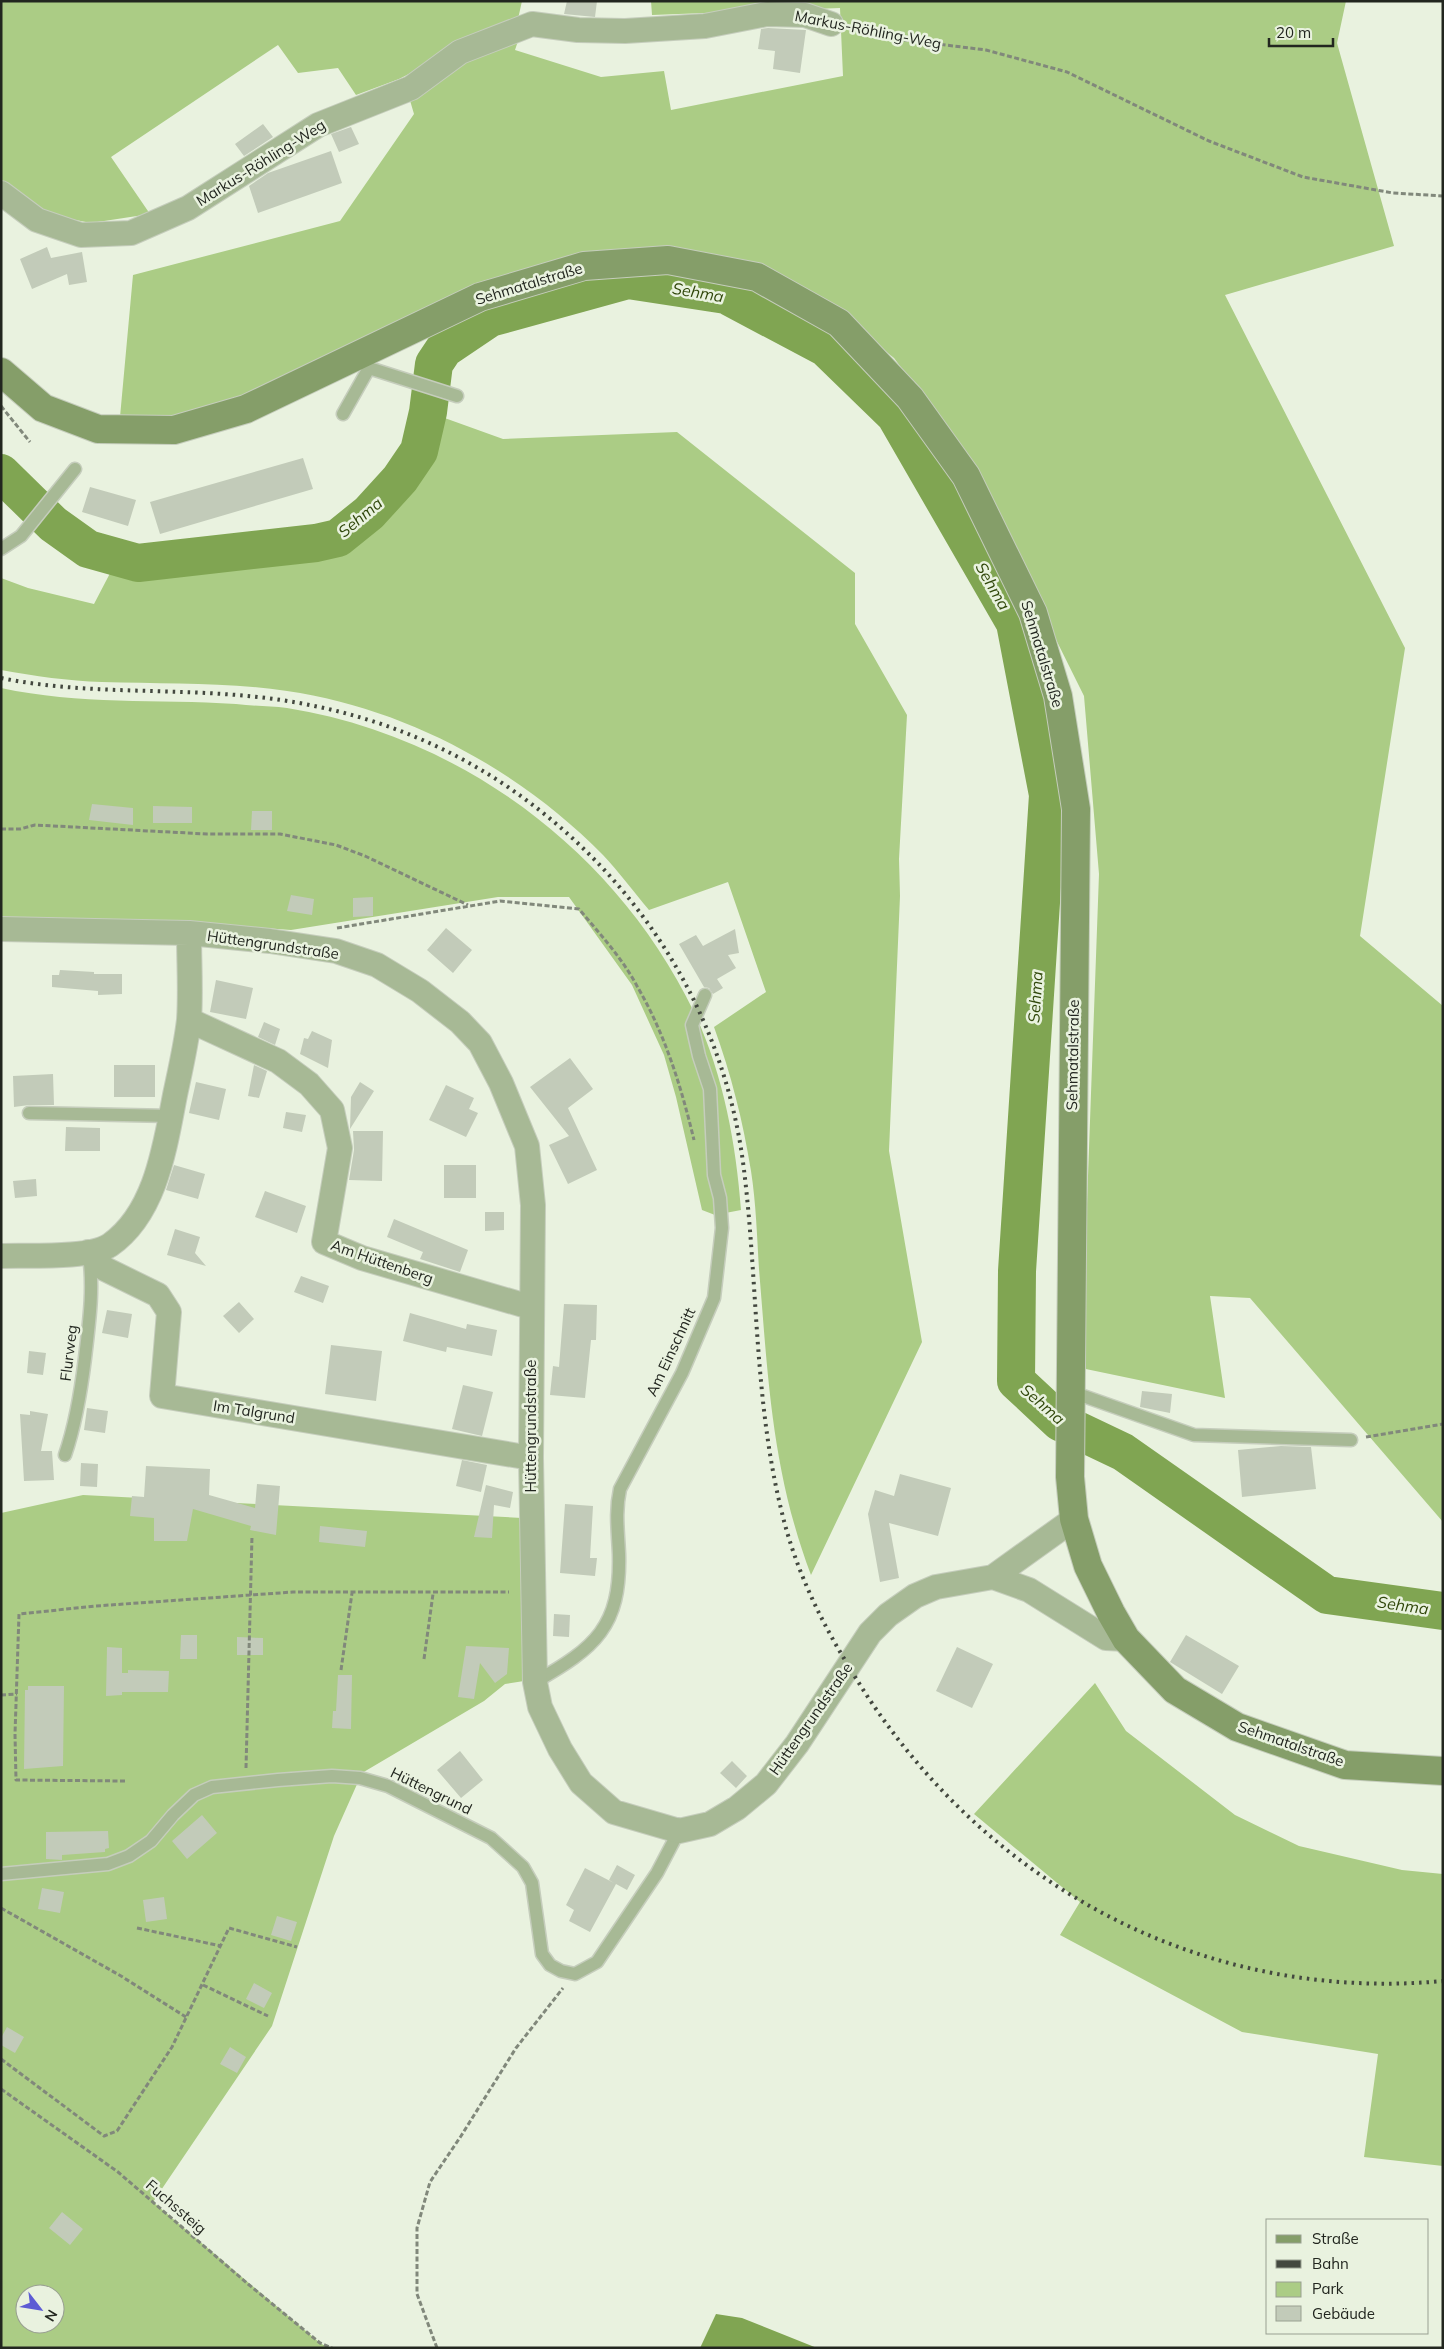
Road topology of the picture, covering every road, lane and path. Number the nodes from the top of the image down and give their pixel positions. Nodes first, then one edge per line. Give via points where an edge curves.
1 (831, 24) joint
2 (1, 193) edge
3 (1443, 196) edge
4 (367, 361) junction
5 (1, 372) edge
6 (457, 396) dead end
7 (1, 406) edge
8 (343, 414) dead end
9 (30, 442) dead end
10 (75, 469) dead end
11 (1, 549) edge
12 (1, 829) edge
13 (469, 906) junction
14 (1, 929) edge
15 (328, 929) dead end
16 (189, 933) junction
17 (705, 995) dead end
18 (189, 1020) junction
19 (29, 1113) dead end
20 (171, 1116) junction
21 (694, 1142) dead end
22 (88, 1252) junction
23 (1, 1256) edge
24 (530, 1307) junction
25 (1071, 1398) junction
26 (1443, 1424) edge
27 (1351, 1440) joint
28 (65, 1455) dead end
29 (531, 1458) junction
30 (1074, 1519) junction
31 (252, 1536) dead end
32 (993, 1577) junction
33 (509, 1592) dead end
34 (352, 1593) junction
35 (433, 1594) junction
36 (249, 1595) junction
37 (1126, 1639) junction
38 (424, 1659) dead end
39 (341, 1670) dead end
40 (535, 1682) junction
41 (17, 1694) junction
42 (1, 1695) edge
43 (1443, 1771) edge
44 (124, 1780) dead end
45 (246, 1784) junction
46 (679, 1831) junction
47 (1, 1874) edge
48 (1, 1908) edge
49 (137, 1928) dead end
50 (221, 1946) junction
51 (297, 1947) dead end
52 (575, 1974) junction
53 (203, 1985) junction
54 (268, 2016) dead end
55 (186, 2017) junction
56 (1, 2059) edge
57 (1, 2089) edge
58 (332, 2348) edge
59 (437, 2348) edge

1 - 2 street, Markus-Röhling-Weg via 806,15 767,14 705,26 625,31 578,30 532,24 460,52 411,88 318,125 188,208 131,233 81,235 37,220
1 - 3 path, Markus-Röhling-Weg via 897,39 986,50 1067,72 1209,141 1303,177 1392,193
4 - 5 main road, Sehmatalstraße via 246,409 174,430 98,429 43,408
4 - 6 lane
4 - 8 lane
4 - 25 main road, Sehmatalstraße via 480,297 584,266 668,260 757,277 839,323 910,398 966,476 1033,613 1058,696 1076,809
7 - 9 path
10 - 11 lane via 21,536
12 - 13 path via 20,830 35,825 207,834 280,834 336,845 365,856
13 - 15 path
13 - 21 path via 500,902 579,909 637,984 660,1029 680,1085
14 - 16 street, Hüttengrundstraße
16 - 18 street
16 - 24 street, Hüttengrundstraße via 336,951 377,965 427,996 480,1043 527,1146 533,1205
17 - 40 lane, Am Einschnitt via 692,1025 698,1056 710,1089 714,1175 720,1198 722,1228 714,1298 682,1374 620,1489 615,1510 619,1577 605,1628 580,1655
18 - 20 street
18 - 24 street, Am Hüttenberg via 278,1061 309,1084 332,1110 340,1148 324,1242 362,1258
19 - 20 lane
20 - 22 street via 162,1158 132,1226 109,1246
22 - 23 street
22 - 28 lane, Flurweg via 92,1277 91,1308 75,1427
22 - 29 street, Im Talgrund via 105,1269 158,1295 169,1312 162,1396
24 - 29 street, Hüttengrundstraße
25 - 27 lane via 1194,1435
25 - 30 main road, Sehmatalstraße via 1070,1477
26 - 27 path
29 - 40 street, Hüttengrundstraße
30 - 32 street, Hüttengrundstraße
30 - 37 main road, Sehmatalstraße via 1088,1566 1110,1614
31 - 36 path
32 - 37 street, Hüttengrundstraße via 1029,1590 1106,1638
32 - 46 street, Hüttengrundstraße via 936,1587 915,1596 888,1615 870,1633 797,1744 766,1784 737,1808 710,1824
33 - 35 path
34 - 35 path
34 - 36 path
34 - 39 path
35 - 38 path
36 - 41 path via 20,1614
36 - 45 path
37 - 43 main road, Sehmatalstraße via 1175,1690 1237,1727 1345,1765
40 - 46 street, Hüttengrundstraße via 540,1707 581,1783 614,1812
41 - 42 path
41 - 44 path via 16,1780
45 - 47 lane, Hüttengrund via 212,1787 194,1795 150,1841 129,1856 108,1864
45 - 52 lane, Hüttengrund via 332,1776 360,1778 388,1786 491,1838 523,1867 532,1883 542,1954 550,1965
46 - 52 lane via 657,1873 597,1962
48 - 55 path
49 - 50 path
50 - 51 path via 229,1928
50 - 53 path
52 - 59 path via 516,2048 430,2182 417,2228 417,2294
53 - 54 path
53 - 55 path
55 - 56 path via 172,2047 117,2131 104,2136
57 - 58 path, Fuchssteig via 118,2172 248,2284 320,2343

